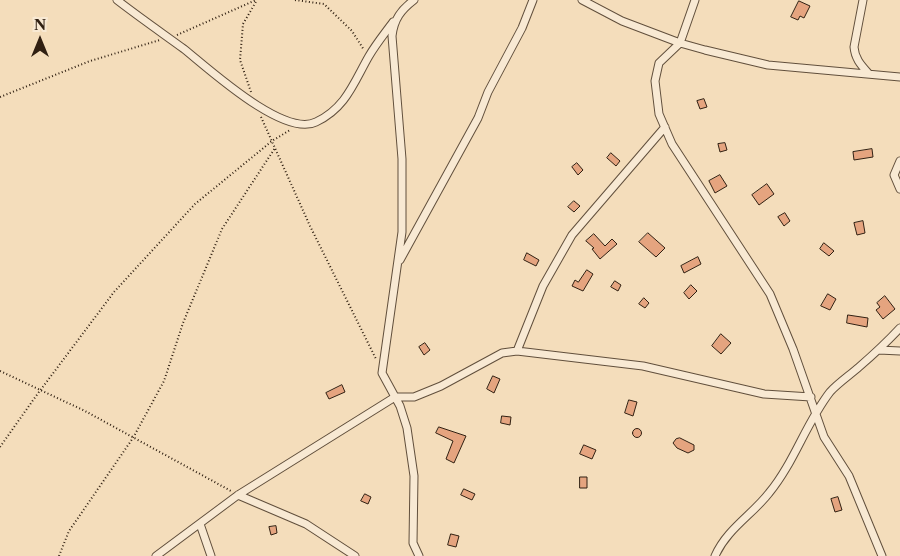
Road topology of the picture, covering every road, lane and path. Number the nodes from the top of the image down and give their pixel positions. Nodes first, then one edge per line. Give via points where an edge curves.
1 (117, 0) edge
2 (256, 0) edge
3 (295, 0) edge
4 (414, 0) edge
5 (533, 0) edge
6 (582, 0) edge
7 (695, 0) edge
8 (863, 0) edge
9 (395, 20) junction
10 (169, 38) junction
11 (680, 43) junction
12 (368, 57) junction
13 (869, 74) junction
14 (900, 77) edge
15 (0, 97) edge
16 (255, 105) junction
17 (308, 125) junction
18 (665, 127) junction
19 (272, 141) junction
20 (276, 148) junction
21 (900, 161) edge
22 (900, 189) edge
23 (398, 264) junction
24 (900, 328) edge
25 (879, 350) junction
26 (517, 351) junction
27 (900, 351) edge
28 (0, 371) edge
29 (382, 372) junction
30 (40, 390) junction
31 (395, 397) junction
32 (810, 397) junction
33 (816, 413) junction
34 (133, 438) junction
35 (0, 447) edge
36 (238, 495) junction
37 (200, 524) junction
38 (59, 556) edge
39 (156, 556) edge
40 (211, 556) edge
41 (355, 556) edge
42 (419, 556) edge
43 (715, 556) edge
44 (882, 556) edge

1 - 10 street
2 - 10 path
2 - 16 path via 243,24 240,60
3 - 12 path via 324,4 352,31
4 - 9 street
5 - 23 street via 478,118
6 - 11 street
7 - 11 street
8 - 13 street via 854,47 859,63
9 - 12 street
9 - 23 street via 392,40 402,159 402,232
10 - 15 path via 90,61
10 - 16 street
11 - 13 street via 768,65
11 - 18 street via 659,63 655,81 659,114
12 - 17 street via 343,100 326,116
13 - 14 street
16 - 17 street via 286,121
16 - 19 path
17 - 19 path via 288,131
18 - 26 street via 572,235 544,286
18 - 32 street via 672,144 770,294
19 - 20 path
19 - 30 path via 195,204 114,292
20 - 29 path via 310,226
20 - 34 path via 222,229 183,323 164,381
21 - 22 street via 894,175
23 - 29 street
24 - 25 street
25 - 27 street
25 - 33 street via 832,391
26 - 31 street via 502,353 414,397
26 - 32 street via 643,366 764,394
28 - 30 path
29 - 31 street
30 - 34 path
30 - 35 path
31 - 36 street
31 - 42 street via 405,419 412,459 412,533
32 - 33 street
33 - 43 street via 769,494 738,523
33 - 44 street via 824,437 849,476
34 - 36 path
34 - 38 path via 73,524
36 - 37 street
36 - 41 street via 306,524
37 - 39 street
37 - 40 street

